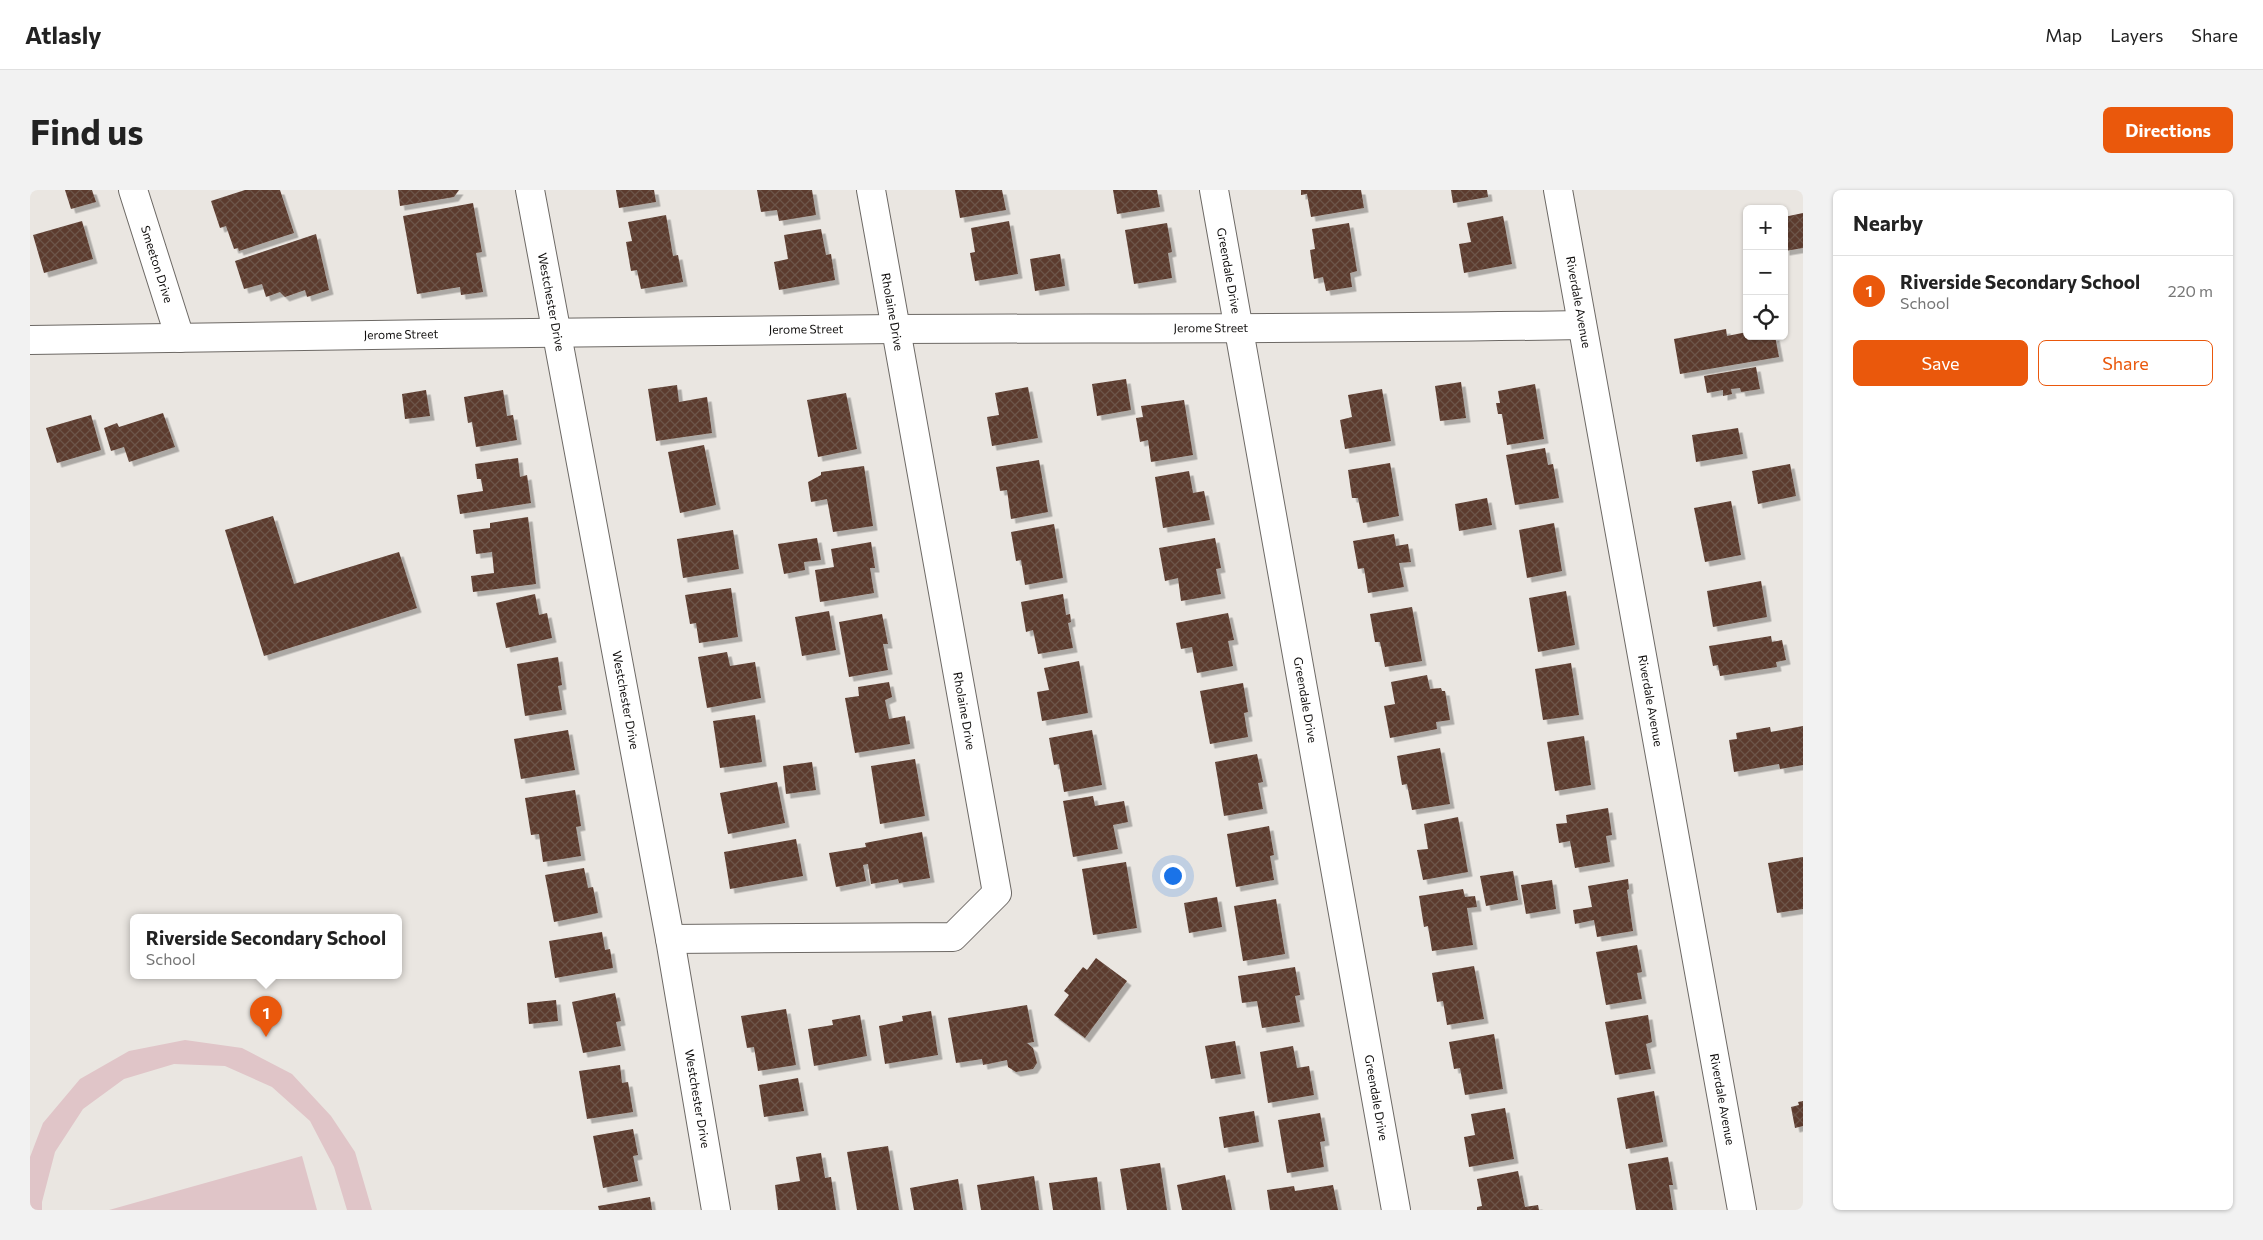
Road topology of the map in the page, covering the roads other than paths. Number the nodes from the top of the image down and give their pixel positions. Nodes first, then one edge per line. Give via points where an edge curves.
1 (133, 190) edge
2 (530, 190) edge
3 (871, 190) edge
4 (1214, 190) edge
5 (1558, 190) edge
6 (1582, 325) junction
7 (895, 329) junction
8 (1238, 330) junction
9 (556, 332) junction
10 (180, 338) junction
11 (30, 340) edge
12 (670, 939) junction
13 (716, 1210) edge
14 (1396, 1210) edge
15 (1742, 1210) edge

1 - 10 street, Smeeton Drive
2 - 9 street, Westchester Drive
3 - 7 street, Rholaine Drive
4 - 8 street, Greendale Drive
5 - 6 street, Riverdale Avenue
6 - 8 street, Jerome Street
6 - 15 street, Riverdale Avenue
7 - 8 street, Jerome Street
7 - 9 street, Jerome Street
7 - 12 street, Rholaine Drive via 997,893 953,937
8 - 14 street, Greendale Drive
9 - 10 street, Jerome Street
9 - 12 street, Westchester Drive
10 - 11 street, Jerome Street
12 - 13 street, Westchester Drive

